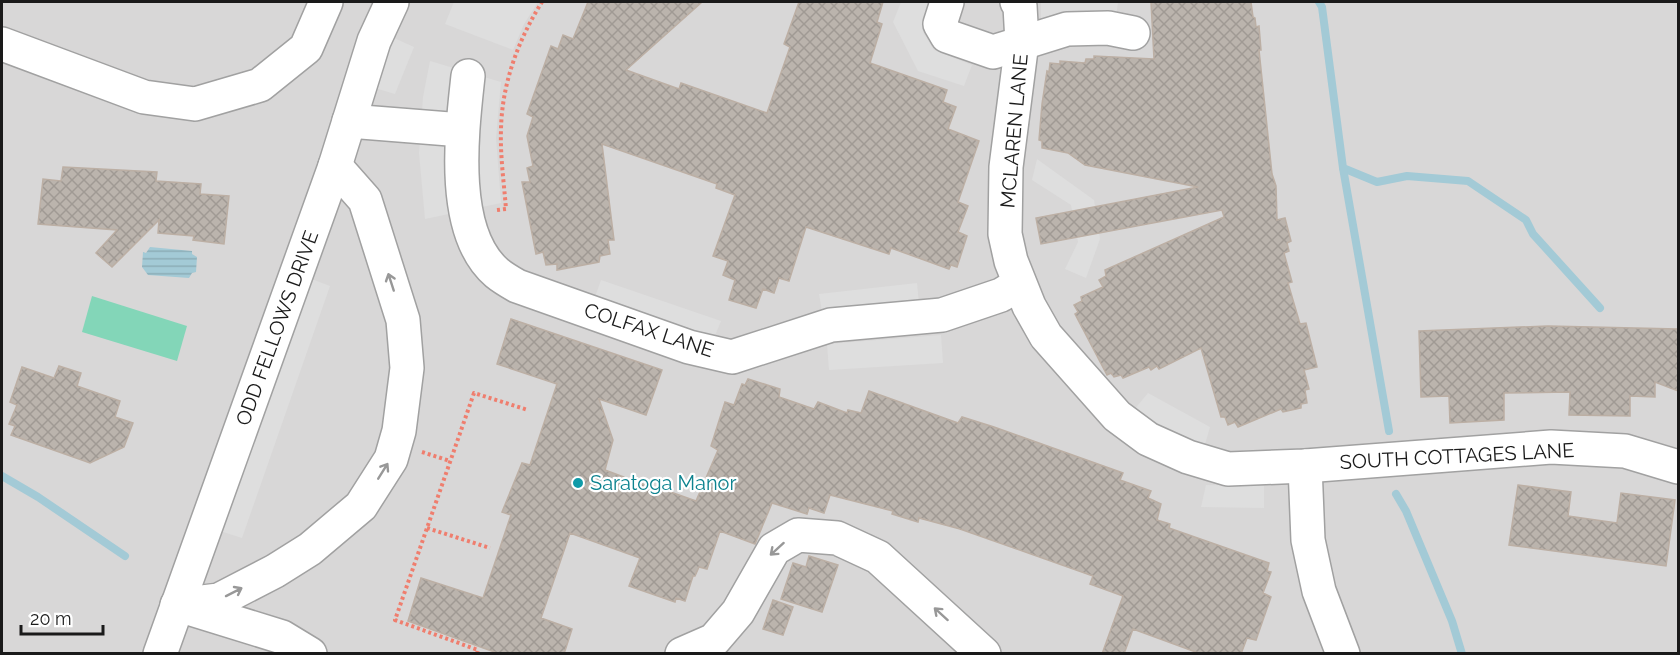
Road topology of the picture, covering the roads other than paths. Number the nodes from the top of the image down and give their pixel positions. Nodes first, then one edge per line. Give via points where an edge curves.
1 (326, 2) edge
2 (392, 2) edge
3 (947, 2) edge
4 (1017, 2) edge
5 (1133, 33) dead end
6 (1022, 42) junction
7 (2, 44) edge
8 (468, 75) dead end
9 (349, 121) junction
10 (462, 130) junction
11 (335, 166) junction
12 (1019, 284) junction
13 (1305, 466) junction
14 (1678, 466) edge
15 (177, 605) junction
16 (160, 654) edge
17 (310, 654) edge
18 (682, 654) edge
19 (984, 654) edge
20 (1343, 654) edge

1 - 7 street via 306,48 260,85 195,104 144,97
2 - 9 street, ODD FELLOWS DRIVE via 374,40
3 - 6 street, MCLAREN LANE via 940,24 947,36 993,52
4 - 6 street, MCLAREN LANE
5 - 6 street, MCLAREN LANE via 1108,28 1067,29
6 - 12 street, MCLAREN LANE via 1006,167 1005,234
8 - 10 street, COLFAX LANE
9 - 10 street
9 - 11 street, ODD FELLOWS DRIVE
10 - 12 street, COLFAX LANE via 462,186 468,220 479,250 496,273 517,285 689,348 732,357 831,325 942,315 1001,296
11 - 15 street, ODD FELLOWS DRIVE
15 -> 11 street via 219,600 310,549 361,506 391,459 399,430 406,368 403,320 365,200
12 - 13 street, MCLAREN LANE via 1046,336 1118,416 1148,439 1228,469
13 - 14 street, SOUTH COTTAGES LANE via 1551,447 1626,451
13 - 20 street via 1308,540 1319,591
15 - 16 street, ODD FELLOWS DRIVE
15 - 17 street via 282,637
19 -> 18 street via 878,556 837,538 798,535 774,549 738,612 714,640

